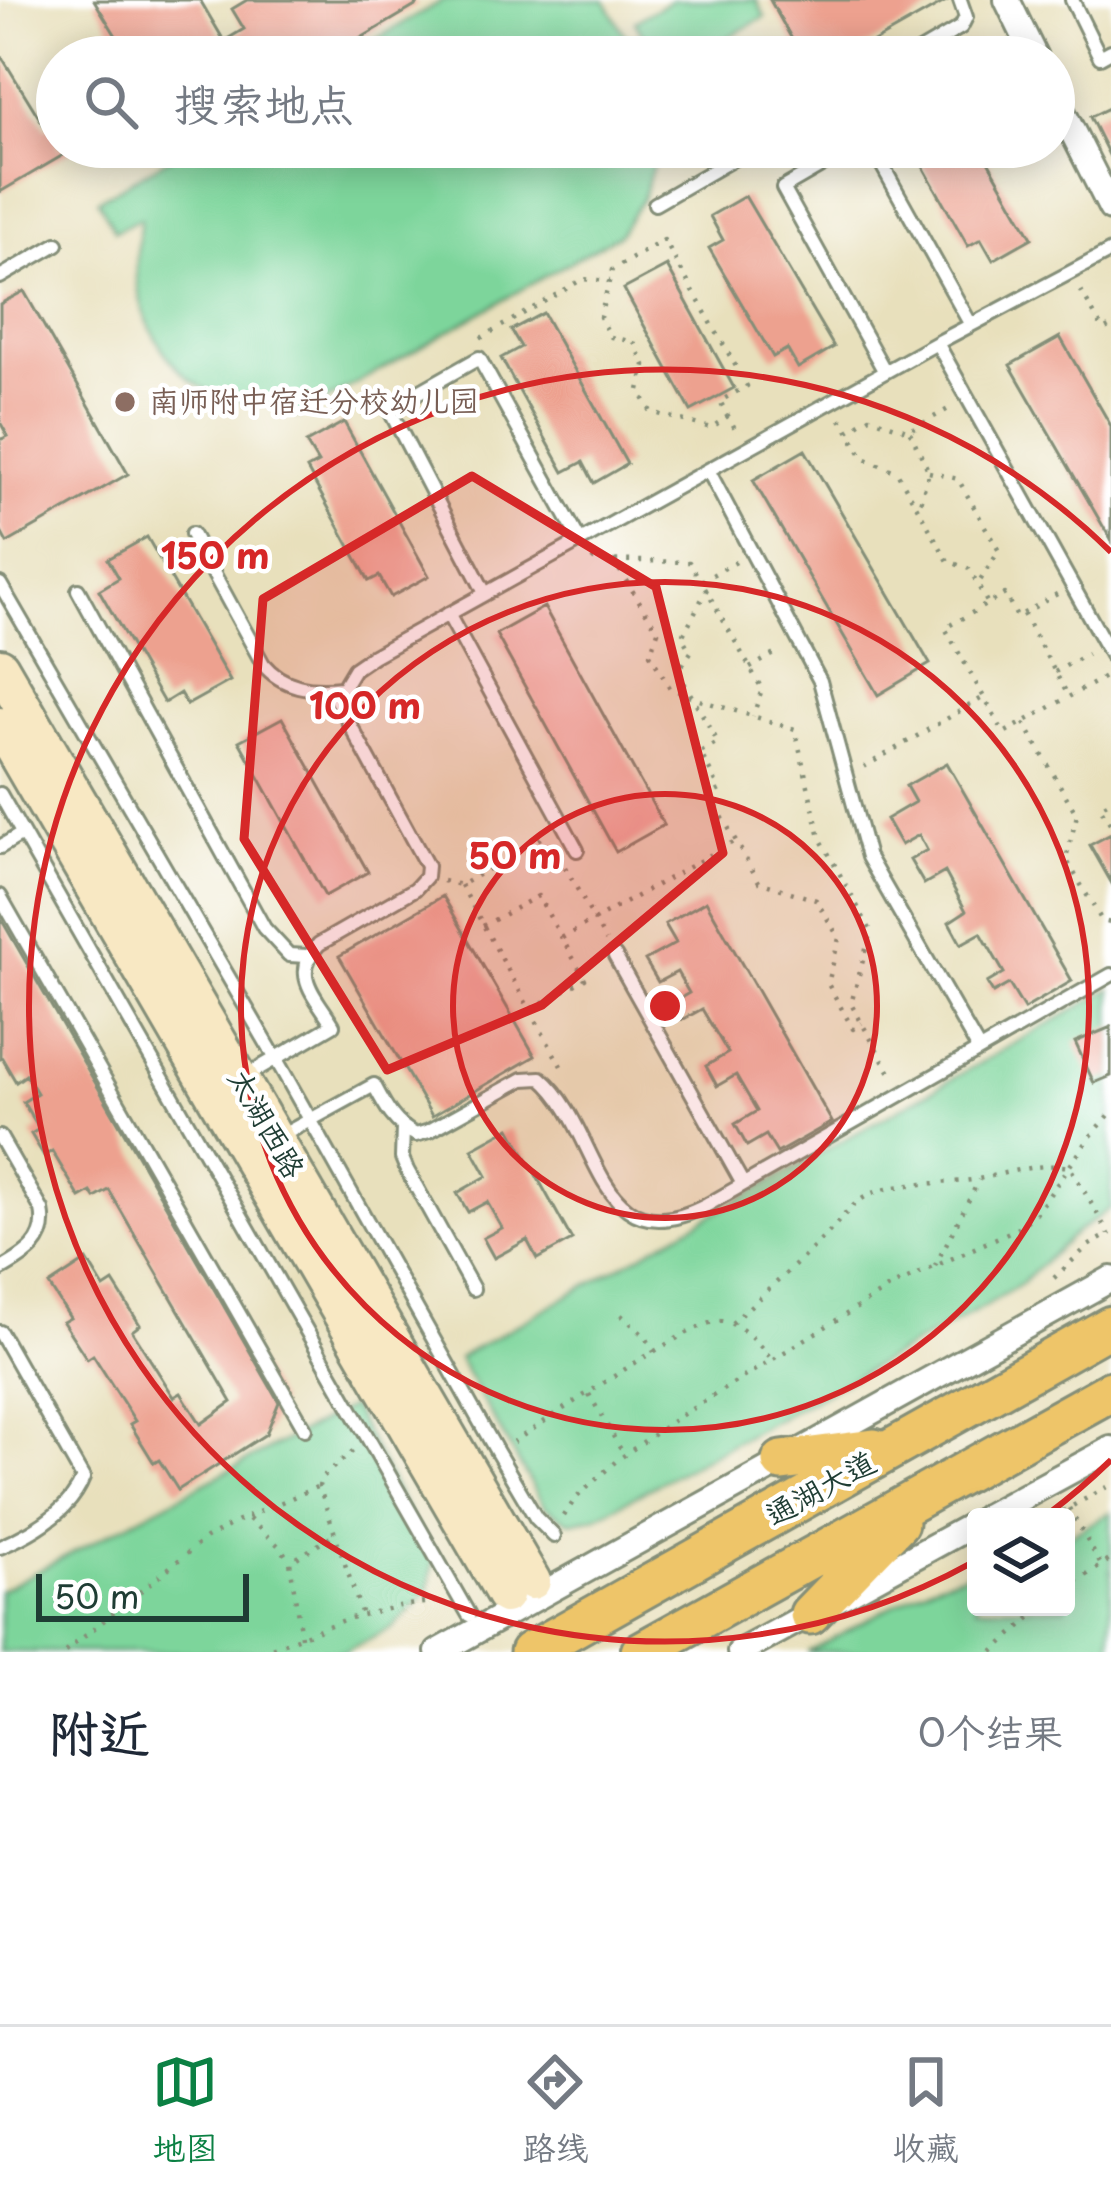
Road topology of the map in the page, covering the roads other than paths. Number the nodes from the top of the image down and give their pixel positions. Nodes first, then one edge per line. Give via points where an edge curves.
1 (960, 0) edge
2 (1072, 0) edge
3 (1009, 4) edge
4 (946, 36) edge
5 (1025, 36) edge
6 (1111, 51) edge
7 (1075, 136) edge
8 (718, 168) edge
9 (818, 168) edge
10 (884, 168) edge
11 (655, 204) dead end
12 (1111, 208) edge
13 (57, 244) dead end
14 (1111, 251) edge
15 (0, 277) edge
16 (971, 325) junction
17 (937, 343) junction
18 (885, 372) junction
19 (708, 470) junction
20 (192, 534) dead end
21 (580, 541) junction
22 (0, 584) edge
23 (78, 590) dead end
24 (485, 593) junction
25 (448, 614) junction
26 (1108, 649) edge
27 (0, 667) edge
28 (341, 688) junction
29 (0, 726) edge
30 (10, 768) edge
31 (0, 794) edge
32 (22, 834) junction
33 (0, 847) edge
34 (577, 850) dead end
35 (0, 896) edge
36 (307, 956) junction
37 (615, 956) road end
38 (1111, 975) edge
39 (979, 1050) junction
40 (276, 1059) junction
41 (241, 1080) junction
42 (310, 1120) junction
43 (403, 1128) junction
44 (0, 1137) edge
45 (275, 1139) junction
46 (742, 1184) junction
47 (0, 1270) edge
48 (1111, 1280) edge
49 (473, 1289) dead end
50 (1111, 1326) edge
51 (0, 1332) edge
52 (1111, 1391) edge
53 (305, 1429) dead end
54 (897, 1446) junction
55 (1111, 1449) edge
56 (782, 1461) junction
57 (929, 1492) junction
58 (1003, 1508) edge
59 (967, 1528) edge
60 (554, 1537) road end
61 (0, 1546) edge
62 (810, 1614) junction
63 (470, 1615) dead end
64 (438, 1652) edge
65 (530, 1652) edge
66 (641, 1652) edge
67 (740, 1652) edge

1 - 4 lane via 966,17
2 - 6 lane via 1100,57
3 - 5 street
7 - 12 street
8 - 11 lane
9 - 18 lane via 783,188
10 - 16 lane
13 - 15 lane
14 - 16 lane
16 - 17 lane
17 - 18 lane
17 - 26 lane
18 - 19 lane
19 - 21 lane
19 - 39 lane via 820,681 868,857
20 - 28 lane via 273,676 315,691
21 - 24 lane
21 - 24 lane via 478,358 389,409
22 - 40 lane
23 - 36 lane via 264,928 289,955
24 - 25 lane
25 - 28 lane via 354,669
25 - 34 lane
27 - 41 street, 太湖西路
28 - 36 lane via 340,711 426,877
29 - 30 street, 太湖西路
30 - 45 street, 太湖西路 via 518,1588
31 - 32 lane
32 - 33 lane
32 - 63 lane
35 - 53 lane
36 - 40 lane via 310,985 333,1025
37 - 46 lane
38 - 39 lane
39 - 46 lane
40 - 41 lane
40 - 42 lane
41 - 45 street, 太湖西路
42 - 43 lane via 374,1085
42 - 45 lane
42 - 60 lane via 497,1452
43 - 46 lane via 429,1131 523,1079 541,1078 633,1214 649,1221 691,1213
43 - 49 lane via 407,1170
44 - 47 lane via 45,1223 37,1244
48 - 56 street
50 - 54 main road, 通湖大道
51 - 61 lane via 83,1478 62,1509
52 - 57 main road, 通湖大道
54 - 56 main road
54 - 65 main road, 通湖大道
55 - 58 street
56 - 64 street
57 - 62 main road
57 - 66 main road, 通湖大道
59 - 62 street
62 - 67 street

